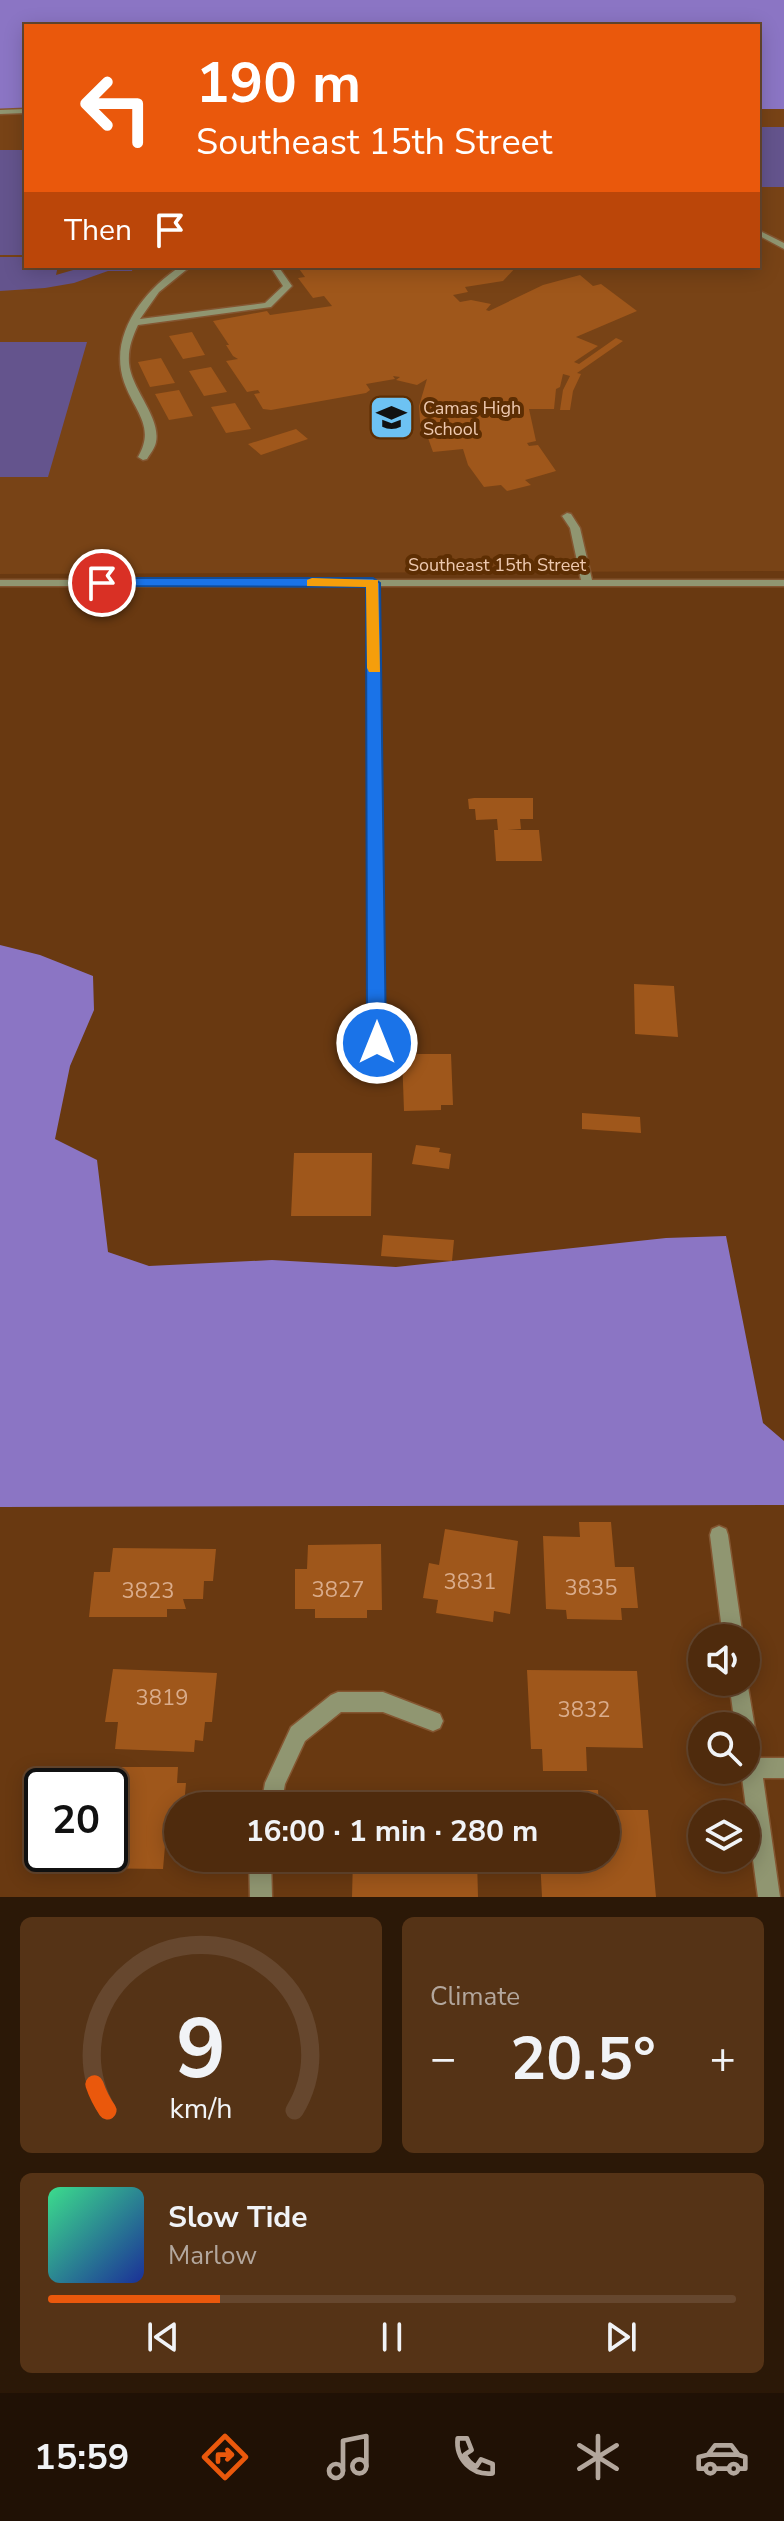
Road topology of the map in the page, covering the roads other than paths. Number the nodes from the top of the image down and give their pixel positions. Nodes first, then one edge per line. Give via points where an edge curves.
1 (24, 111) edge
2 (0, 112) edge
3 (760, 233) edge
4 (784, 246) edge
5 (184, 268) edge
6 (275, 268) edge
7 (134, 323) junction
8 (143, 457) dead end
9 (567, 516) dead end
10 (0, 583) edge
11 (373, 583) junction
12 (587, 583) junction
13 (784, 583) edge
14 (377, 1043) dead end
15 (719, 1535) dead end
16 (731, 1624) edge
17 (433, 1721) dead end
18 (760, 1768) edge
19 (784, 1768) edge
20 (753, 1784) edge
21 (273, 1792) edge
22 (260, 1872) edge
23 (261, 1897) edge
24 (769, 1897) edge

1 - 2 street
3 - 4 street
5 - 7 street via 153,293
6 - 7 street via 288,286 268,305
7 - 8 street via 123,359 128,385 152,428 150,450
9 - 12 street via 575,528
10 - 11 street, Southeast 15th Street
11 - 12 street, Southeast 15th Street
11 - 14 street
12 - 13 street, Southeast 15th Street
15 - 16 street
17 - 21 street via 383,1702 338,1702 298,1734
18 - 19 street
20 - 24 street
22 - 23 street

